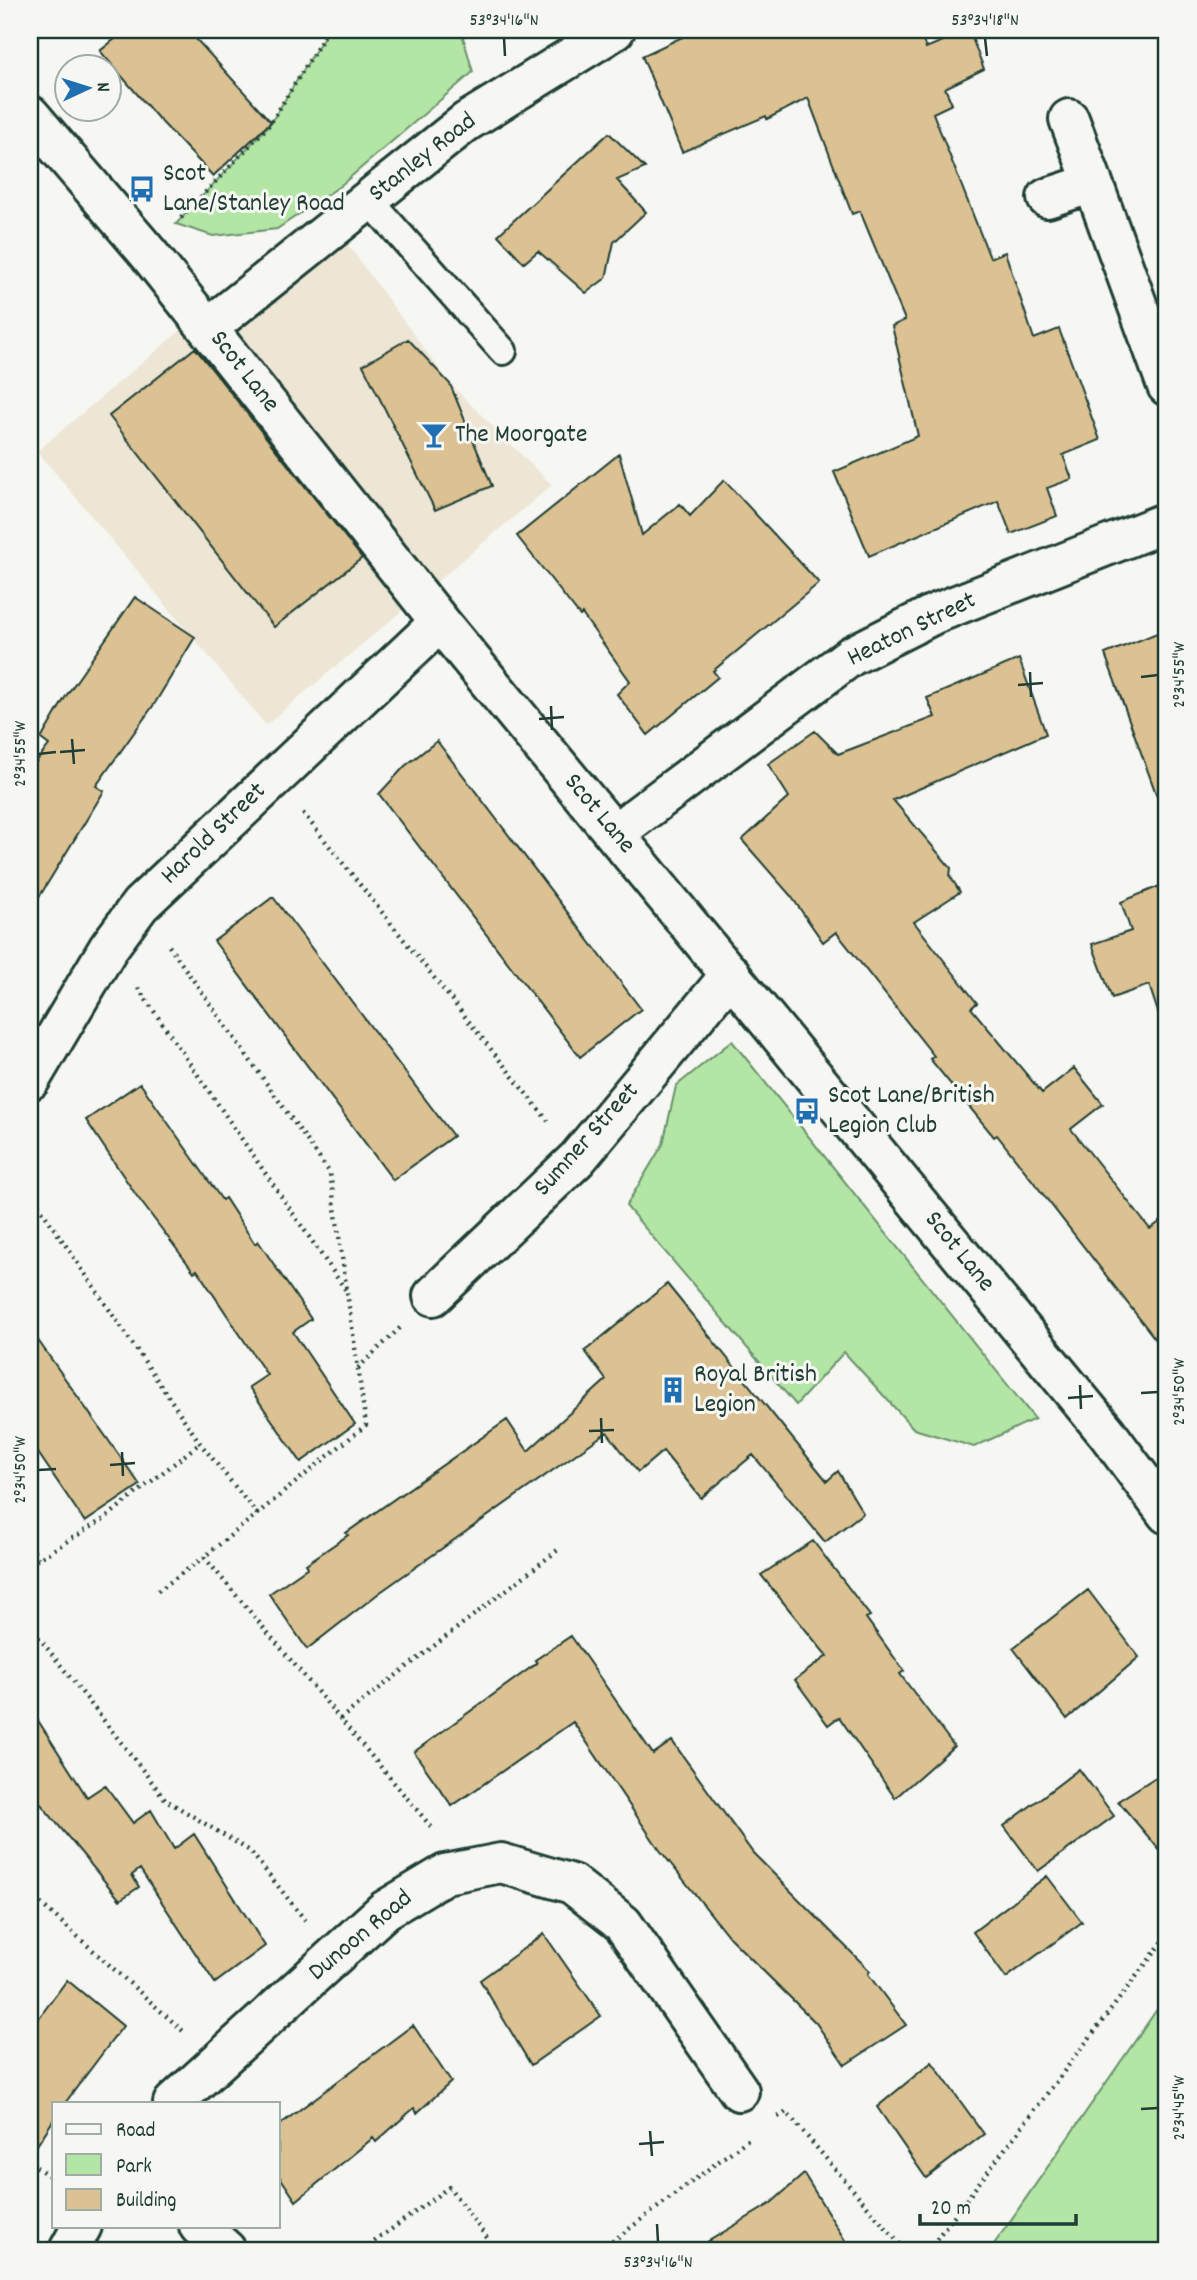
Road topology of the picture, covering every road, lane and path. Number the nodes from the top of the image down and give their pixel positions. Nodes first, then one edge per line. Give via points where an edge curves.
1 (328, 30) edge
2 (615, 30) edge
3 (30, 115) edge
4 (1069, 119) dead end
5 (1093, 183) junction
6 (1047, 198) dead end
7 (369, 200) junction
8 (148, 253) junction
9 (209, 327) junction
10 (503, 351) dead end
11 (1167, 386) edge
12 (1167, 522) edge
13 (440, 622) junction
14 (274, 777) junction
15 (615, 833) junction
16 (140, 905) junction
17 (109, 947) junction
18 (731, 974) junction
19 (30, 1080) edge
20 (577, 1159) junction
21 (30, 1193) edge
22 (348, 1293) junction
23 (433, 1296) joint
24 (358, 1368) junction
25 (200, 1443) junction
26 (257, 1514) junction
27 (1167, 1514) edge
28 (30, 1545) edge
29 (559, 1549) dead end
30 (204, 1557) junction
31 (38, 1558) junction
32 (30, 1564) edge
33 (158, 1591) dead end
34 (30, 1626) edge
35 (340, 1719) junction
36 (442, 1840) dead end
37 (30, 1894) edge
38 (1167, 1936) edge
39 (333, 1956) junction
40 (218, 2062) junction
41 (739, 2091) dead end
42 (174, 2102) edge
43 (775, 2119) dead end
44 (753, 2135) dead end
45 (30, 2163) edge
46 (52, 2178) edge
47 (81, 2228) edge
48 (201, 2228) edge
49 (69, 2250) edge
50 (226, 2250) edge
51 (363, 2250) edge
52 (496, 2250) edge
53 (601, 2250) edge
54 (905, 2250) edge
55 (928, 2250) edge

1 - 8 path via 270,124
2 - 7 street, Stanley Road via 466,122
3 - 8 street, Scot Lane
4 - 5 street
5 - 6 street
5 - 11 street
7 - 9 street, Stanley Road
7 - 10 lane
8 - 9 street, Scot Lane
9 - 13 street, Scot Lane
12 - 15 street, Heaton Street via 934,614 851,656
13 - 14 street, Harold Street
13 - 15 street, Scot Lane
14 - 16 street, Harold Street
14 - 20 path
15 - 18 street, Scot Lane
16 - 17 street, Harold Street
16 - 22 path via 330,1173
17 - 19 street, Harold Street
17 - 22 path
18 - 20 street, Sumner Street
18 - 27 street, Scot Lane via 1107,1433
20 - 23 street, Sumner Street
21 - 25 path
22 - 24 path
23 - 24 path
24 - 26 path via 366,1425
25 - 26 path
25 - 31 path via 104,1519
26 - 30 path
28 - 31 path
29 - 35 path
30 - 33 path
30 - 35 path
31 - 32 path
34 - 39 path via 166,1800 250,1851
35 - 36 path
37 - 40 path
38 - 55 path
39 - 40 street, Dunoon Road
39 - 41 street, Dunoon Road via 384,1910 445,1874 501,1863 572,1884 623,1924
40 - 42 street, Dunoon Road
43 - 54 path via 786,2112
44 - 53 path
45 - 46 path
47 - 49 street
48 - 50 street
51 - 52 path via 449,2187

